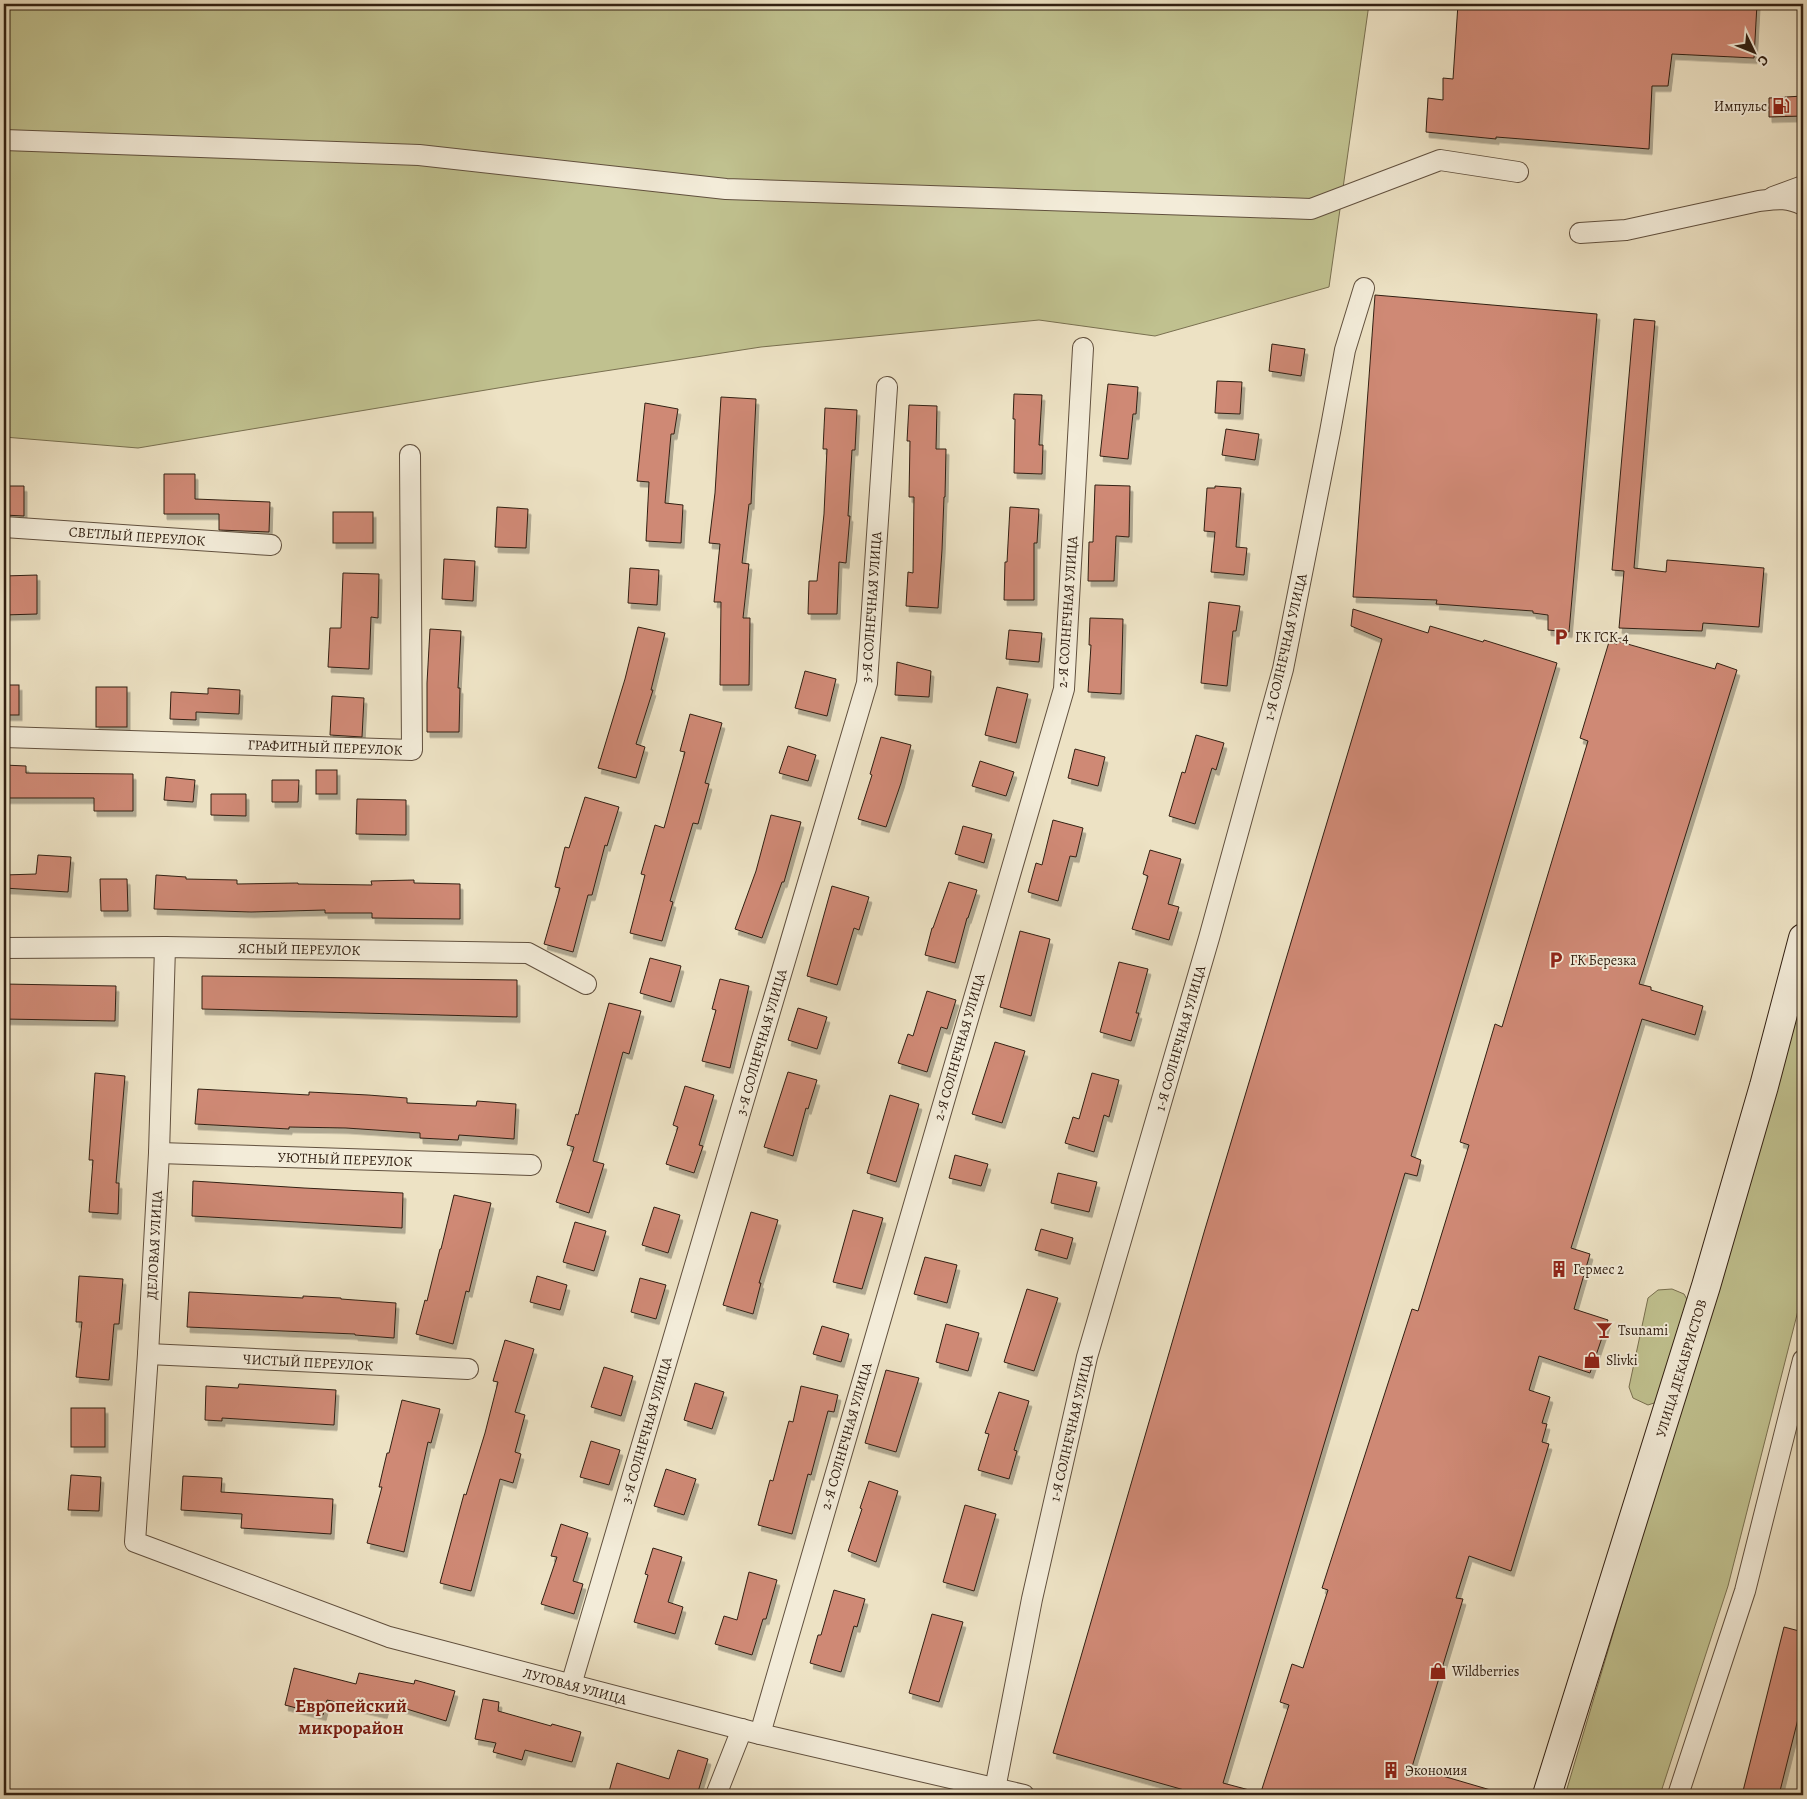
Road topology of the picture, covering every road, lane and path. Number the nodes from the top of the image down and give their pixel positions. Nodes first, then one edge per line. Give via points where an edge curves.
1 (4, 140) edge
2 (1518, 172) dead end
3 (1803, 186) edge
4 (1759, 201) junction
5 (1803, 205) edge
6 (1580, 233) dead end
7 (1364, 288) dead end
8 (1083, 348) dead end
9 (887, 387) dead end
10 (410, 455) dead end
11 (4, 527) edge
12 (271, 545) dead end
13 (4, 737) edge
14 (1803, 938) edge
15 (165, 947) junction
16 (4, 948) edge
17 (586, 984) dead end
18 (159, 1153) junction
19 (531, 1165) dead end
20 (148, 1354) junction
21 (1803, 1360) edge
22 (468, 1369) dead end
23 (135, 1542) joint
24 (571, 1685) junction
25 (751, 1732) junction
26 (965, 1789) edge
27 (995, 1789) junction
28 (716, 1795) edge
29 (1024, 1795) edge
30 (1547, 1795) edge
31 (1678, 1795) edge

1 - 2 street via 419,155 726,189 1311,208 1440,160
3 - 4 street
4 - 5 street via 1788,199
4 - 6 street via 1626,230
7 - 27 street, 1-Я СОЛНЕЧНАЯ УЛИЦА via 1344,350 1283,668 1209,938 1087,1357 1032,1600
8 - 25 street, 2-Я СОЛНЕЧНАЯ УЛИЦА via 1064,689
9 - 24 street, 3-Я СОЛНЕЧНАЯ УЛИЦА via 867,683
10 - 13 street, ГРАФИТНЫЙ ПЕРЕУЛОК via 412,750
11 - 12 street, СВЕТЛЫЙ ПЕРЕУЛОК
14 - 30 street, УЛИЦА ДЕКАБРИСТОВ via 1706,1286
15 - 16 street, ЯСНЫЙ ПЕРЕУЛОК
15 - 17 street, ЯСНЫЙ ПЕРЕУЛОК via 528,953
15 - 18 street, ДЕЛОВАЯ УЛИЦА
18 - 19 street, УЮТНЫЙ ПЕРЕУЛОК
18 - 20 street, ДЕЛОВАЯ УЛИЦА
20 - 22 street, ЧИСТЫЙ ПЕРЕУЛОК
20 - 23 street, ДЕЛОВАЯ УЛИЦА
21 - 31 street via 1745,1591
23 - 24 street, ЛУГОВАЯ УЛИЦА via 388,1637
24 - 25 street, ЛУГОВАЯ УЛИЦА
25 - 26 street, ЛУГОВАЯ УЛИЦА
25 - 28 street, 2-Я СОЛНЕЧНАЯ УЛИЦА
26 - 27 street, ЛУГОВАЯ УЛИЦА
27 - 29 street, ЛУГОВАЯ УЛИЦА

